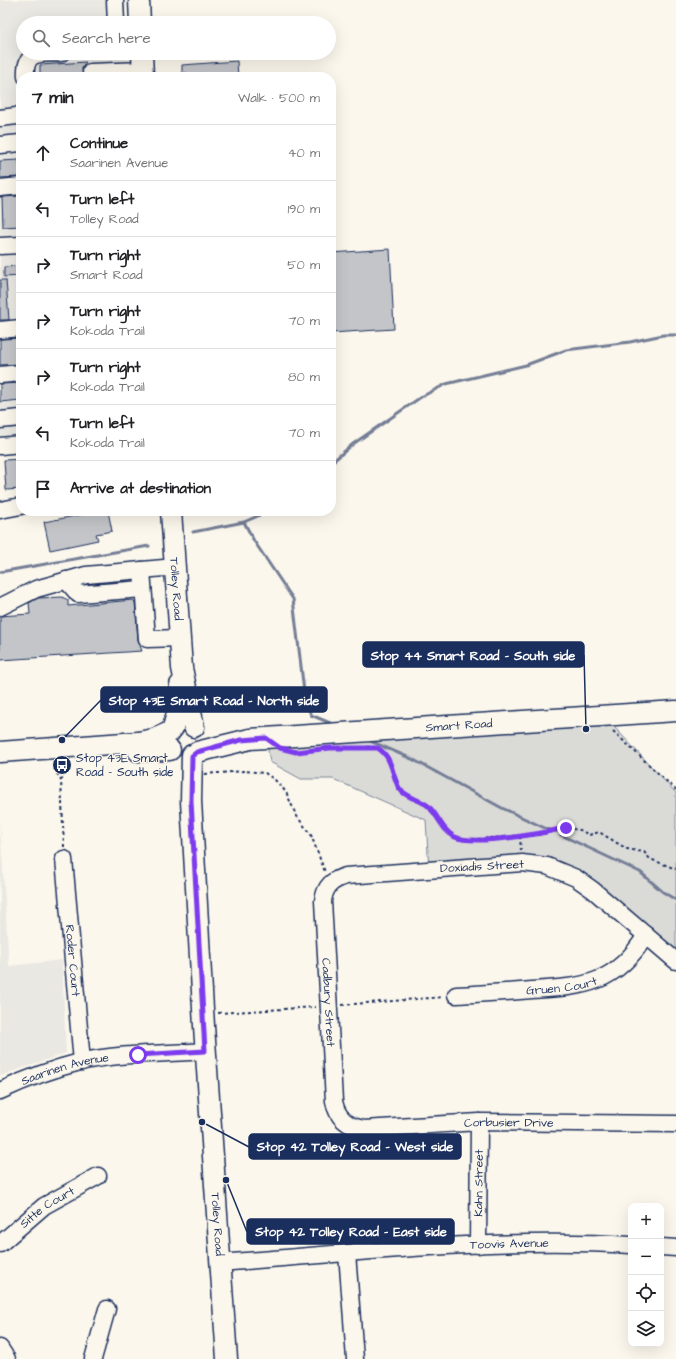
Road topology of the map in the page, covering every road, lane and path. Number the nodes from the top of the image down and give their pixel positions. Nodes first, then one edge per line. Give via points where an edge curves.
1 (115, 0) edge
2 (139, 0) edge
3 (116, 16) edge
4 (140, 16) edge
5 (30, 60) edge
6 (143, 67) edge
7 (26, 72) edge
8 (91, 72) dead end
9 (16, 144) edge
10 (0, 145) edge
11 (16, 186) edge
12 (0, 188) edge
13 (16, 245) edge
14 (0, 246) edge
15 (16, 328) edge
16 (0, 330) edge
17 (16, 374) edge
18 (0, 375) edge
19 (16, 418) edge
20 (0, 420) edge
21 (16, 444) edge
22 (0, 446) edge
23 (16, 507) edge
24 (0, 510) edge
25 (171, 516) edge
26 (175, 567) junction
27 (142, 570) junction
28 (66, 580) junction
29 (143, 590) junction
30 (0, 608) edge
31 (180, 638) junction
32 (182, 668) junction
33 (676, 711) edge
34 (196, 729) junction
35 (612, 729) dead end
36 (241, 740) junction
37 (180, 746) junction
38 (364, 747) dead end
39 (0, 752) edge
40 (0, 760) edge
41 (69, 767) dead end
42 (54, 768) dead end
43 (200, 775) dead end
44 (61, 780) junction
45 (676, 790) edge
46 (64, 859) joint
47 (676, 869) edge
48 (330, 883) junction
49 (646, 935) junction
50 (676, 961) edge
51 (456, 995) dead end
52 (205, 1051) junction
53 (82, 1062) junction
54 (0, 1092) edge
55 (343, 1120) joint
56 (479, 1122) junction
57 (676, 1124) edge
58 (98, 1176) dead end
59 (0, 1244) edge
60 (478, 1245) junction
61 (628, 1245) edge
62 (664, 1247) edge
63 (676, 1248) edge
64 (348, 1253) junction
65 (220, 1262) junction
66 (107, 1309) dead end
67 (0, 1348) edge
68 (7, 1359) edge
69 (93, 1359) edge
70 (226, 1359) edge
71 (355, 1359) edge

1 - 3 street
2 - 4 main road
5 - 7 street via 26,64
6 - 8 street
9 - 10 street
11 - 12 street
13 - 14 street
15 - 16 street
17 - 18 street
19 - 20 street
21 - 22 street
23 - 24 street
25 - 26 main road, Tolley Road
26 - 27 street
26 - 31 main road, Tolley Road
27 - 28 street via 86,575
27 - 29 street
28 - 29 street via 78,594
28 - 30 street via 36,589
29 - 31 street via 147,639
31 - 32 main road, Tolley Road
32 - 34 main road, Tolley Road
32 - 37 main road, Tolley Road via 178,709
33 - 36 main road, Smart Road
34 - 36 main road, Smart Road
34 - 37 main road, Smart Road via 183,724
35 - 45 path
36 - 37 main road, Smart Road
37 - 39 main road, Smart Road via 154,739
37 - 40 main road, Smart Road
37 - 52 main road, Tolley Road via 191,801
38 - 47 path via 378,748 388,758 399,788 427,806 455,837 468,840 546,833 566,828 580,830 589,835 599,832 627,849 644,852 650,859
41 - 44 path
42 - 44 path
43 - 48 path via 245,771 265,773 275,780 286,792 296,815 311,835
44 - 46 path
46 - 53 street, Roder Court
48 - 49 street, Doxiadis Street via 336,878 346,876 534,864 576,878
48 - 55 street, Cadbury Street via 322,901 334,1101
49 - 50 street, Doxiadis Street
49 - 51 street, Gruen Court via 628,960 611,973 583,986
52 - 53 street, Saarinen Avenue
52 - 65 main road, Tolley Road
53 - 54 street, Saarinen Avenue via 38,1074
55 - 56 street, Corbusier Drive via 355,1128 364,1129
56 - 57 street, Corbusier Drive
56 - 60 street, Kahn Street
58 - 59 street, Sitte Court via 44,1206
60 - 61 street, Toovis Avenue
60 - 64 street, Toovis Avenue
62 - 63 street
64 - 65 street, Toovis Avenue
64 - 71 street
65 - 70 main road, Tolley Road
66 - 69 street
67 - 68 street

